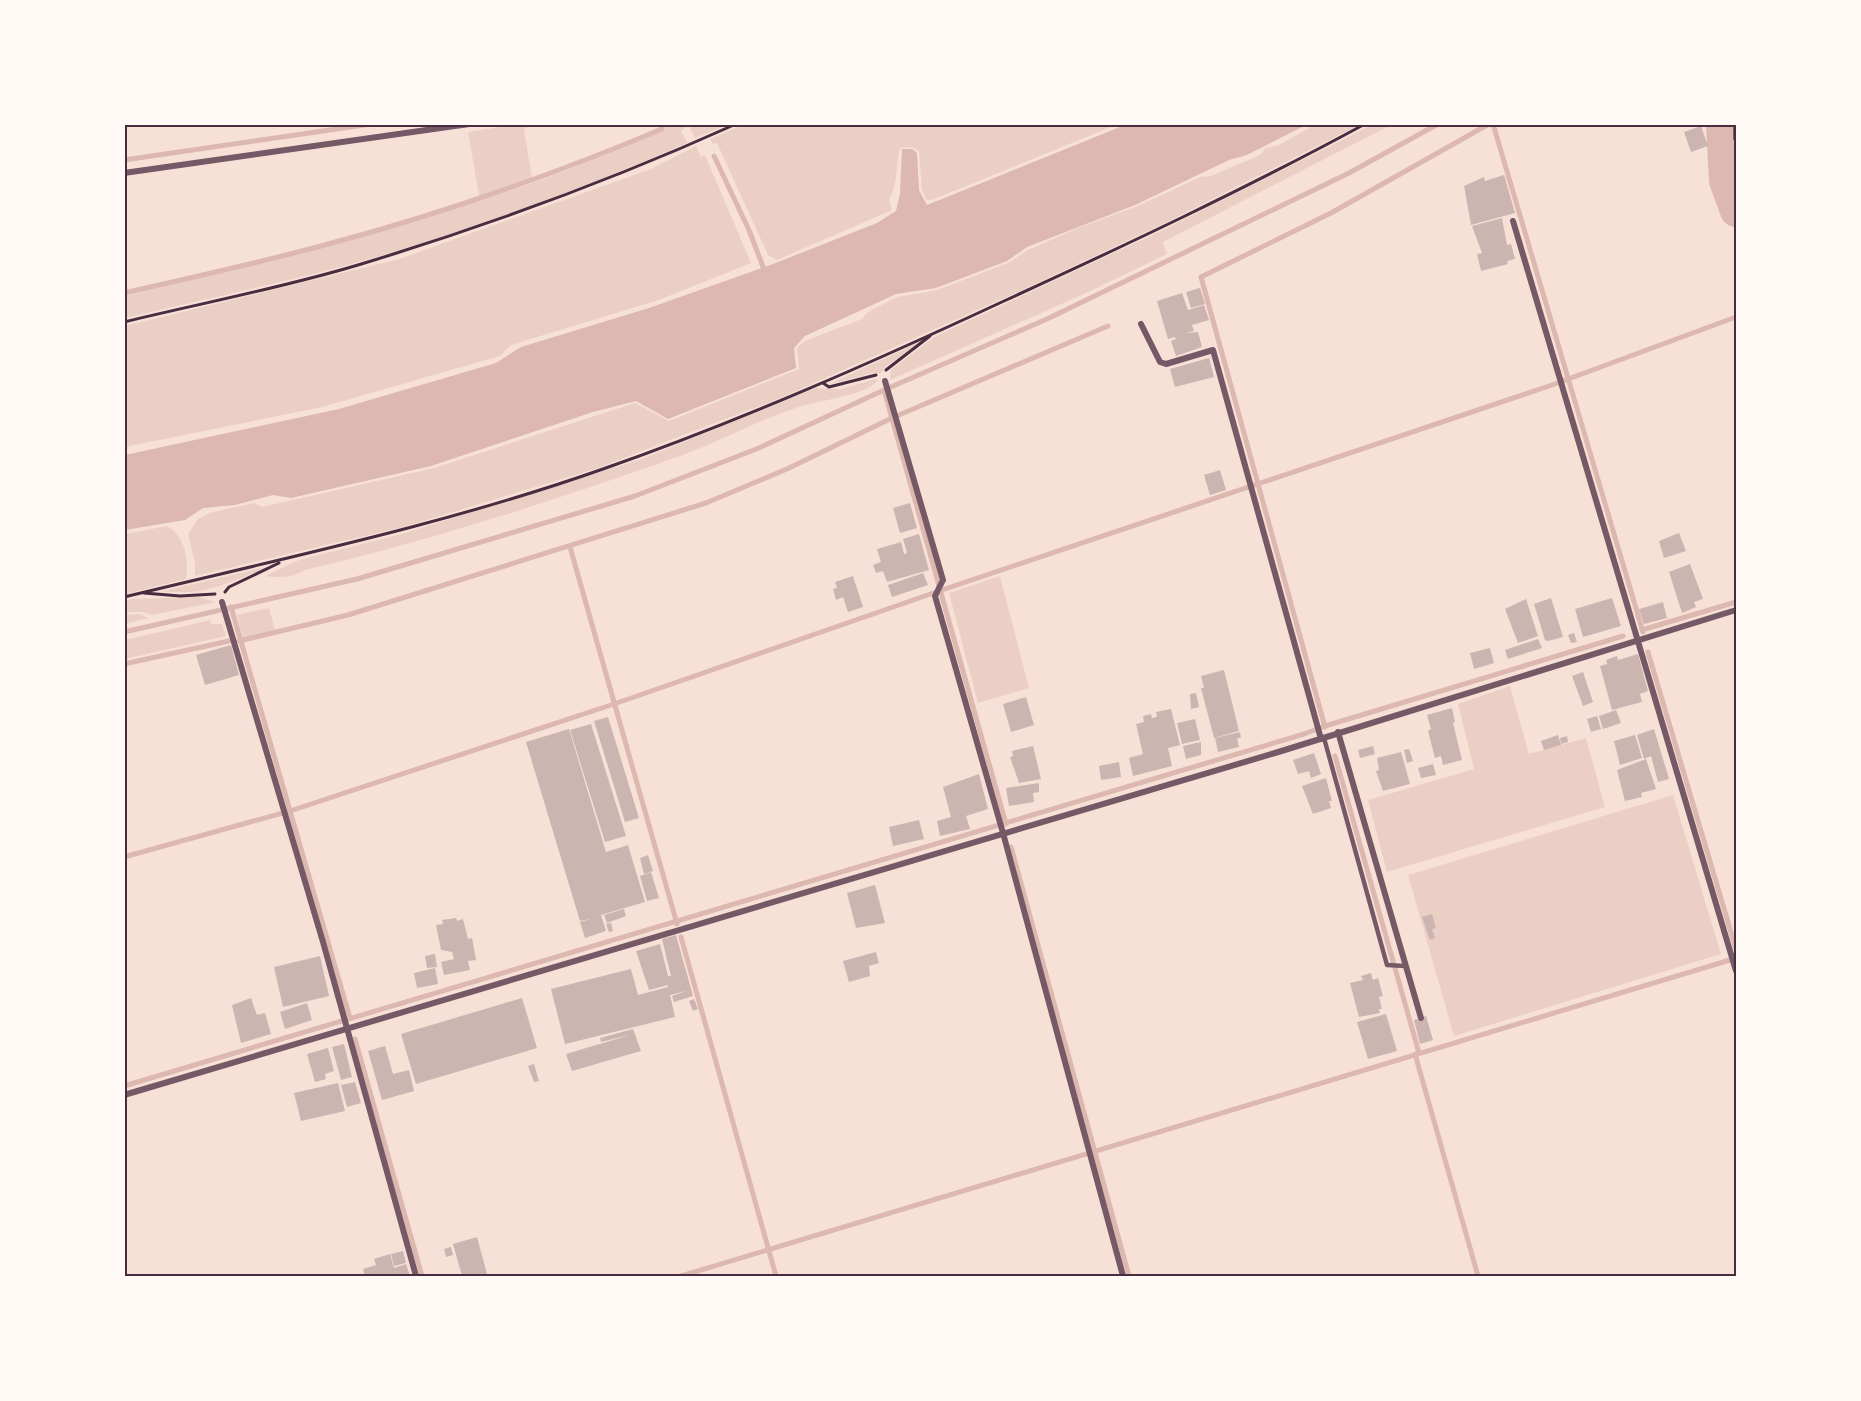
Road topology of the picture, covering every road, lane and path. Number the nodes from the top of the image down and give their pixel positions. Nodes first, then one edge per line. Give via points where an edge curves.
1 (469, 124) edge
2 (735, 124) edge
3 (1365, 124) edge
4 (1736, 124) edge
5 (1737, 138) edge
6 (124, 173) edge
7 (1513, 221) dead end
8 (124, 322) edge
9 (1141, 324) dead end
10 (931, 335) junction
11 (885, 381) dead end
12 (823, 383) junction
13 (280, 562) junction
14 (141, 593) junction
15 (124, 597) edge
16 (222, 602) dead end
17 (1737, 610) edge
18 (1636, 640) junction
19 (1338, 732) junction
20 (1321, 736) junction
21 (1001, 827) junction
22 (1405, 966) junction
23 (1737, 971) edge
24 (1421, 1018) dead end
25 (345, 1025) junction
26 (124, 1095) edge
27 (416, 1276) edge
28 (1123, 1276) edge

1 - 6 street
2 - 8 path via 627,172 474,228 356,266
3 - 10 path via 1121,247
4 - 5 street
7 - 18 street
9 - 20 street via 1160,362 1166,364 1213,350
10 - 12 path
10 - 12 path via 886,370 884,376 829,387
11 - 21 street via 943,580 935,596
12 - 13 path via 602,470 428,524
13 - 14 path
13 - 14 path via 229,587 223,595
14 - 15 path
16 - 25 street
17 - 18 street
18 - 19 street
18 - 23 street
19 - 20 street
19 - 22 street
20 - 21 street
20 - 22 lane via 1387,965
21 - 25 street
21 - 28 street
22 - 24 street
25 - 26 street
25 - 27 street

